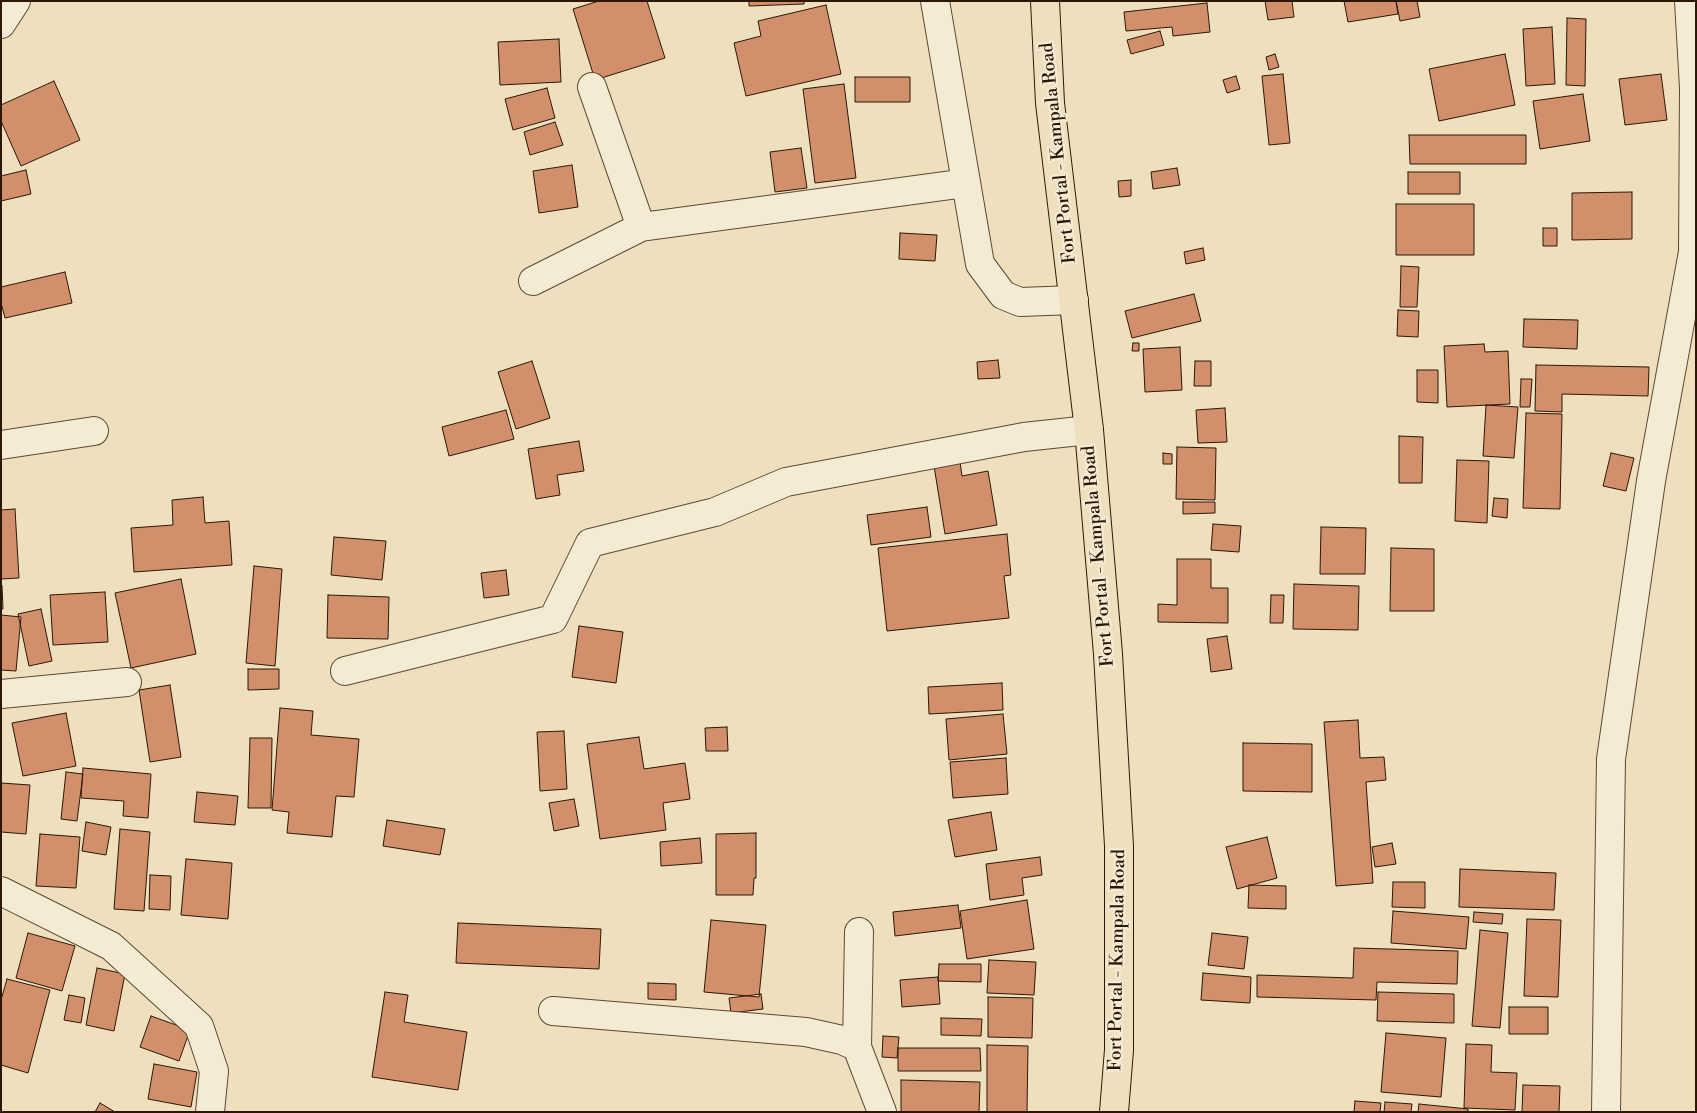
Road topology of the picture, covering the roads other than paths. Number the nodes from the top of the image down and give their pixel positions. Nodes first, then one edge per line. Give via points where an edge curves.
1 (16, 1) edge
2 (935, 1) edge
3 (1045, 1) edge
4 (1689, 1) edge
5 (1, 24) edge
6 (1694, 71) edge
7 (592, 88) dead end
8 (966, 183) junction
9 (641, 227) junction
10 (533, 281) dead end
11 (1074, 300) junction
12 (1089, 430) junction
13 (94, 431) dead end
14 (1, 445) edge
15 (345, 671) dead end
16 (127, 682) dead end
17 (1, 694) edge
18 (1, 891) edge
19 (859, 932) dead end
20 (553, 1010) dead end
21 (857, 1047) junction
22 (210, 1112) edge
23 (882, 1112) edge
24 (1114, 1112) edge
25 (1606, 1112) edge

1 - 5 street
2 - 8 street
3 - 11 main road, Fort Portal - Kampala Road via 1050,104
4 - 6 street
6 - 25 street via 1692,252 1651,481 1611,759
7 - 9 street
8 - 9 street
8 - 11 street via 980,264 1003,295 1020,302
9 - 10 street
11 - 12 main road, Fort Portal - Kampala Road
12 - 15 street via 1024,437 786,482 716,512 590,543 553,619
12 - 24 main road, Fort Portal - Kampala Road via 1108,654 1119,846 1119,1050
13 - 14 street
16 - 17 street
18 - 22 street via 111,946 199,1026 214,1071
19 - 21 street
20 - 21 street via 806,1032
21 - 23 street

